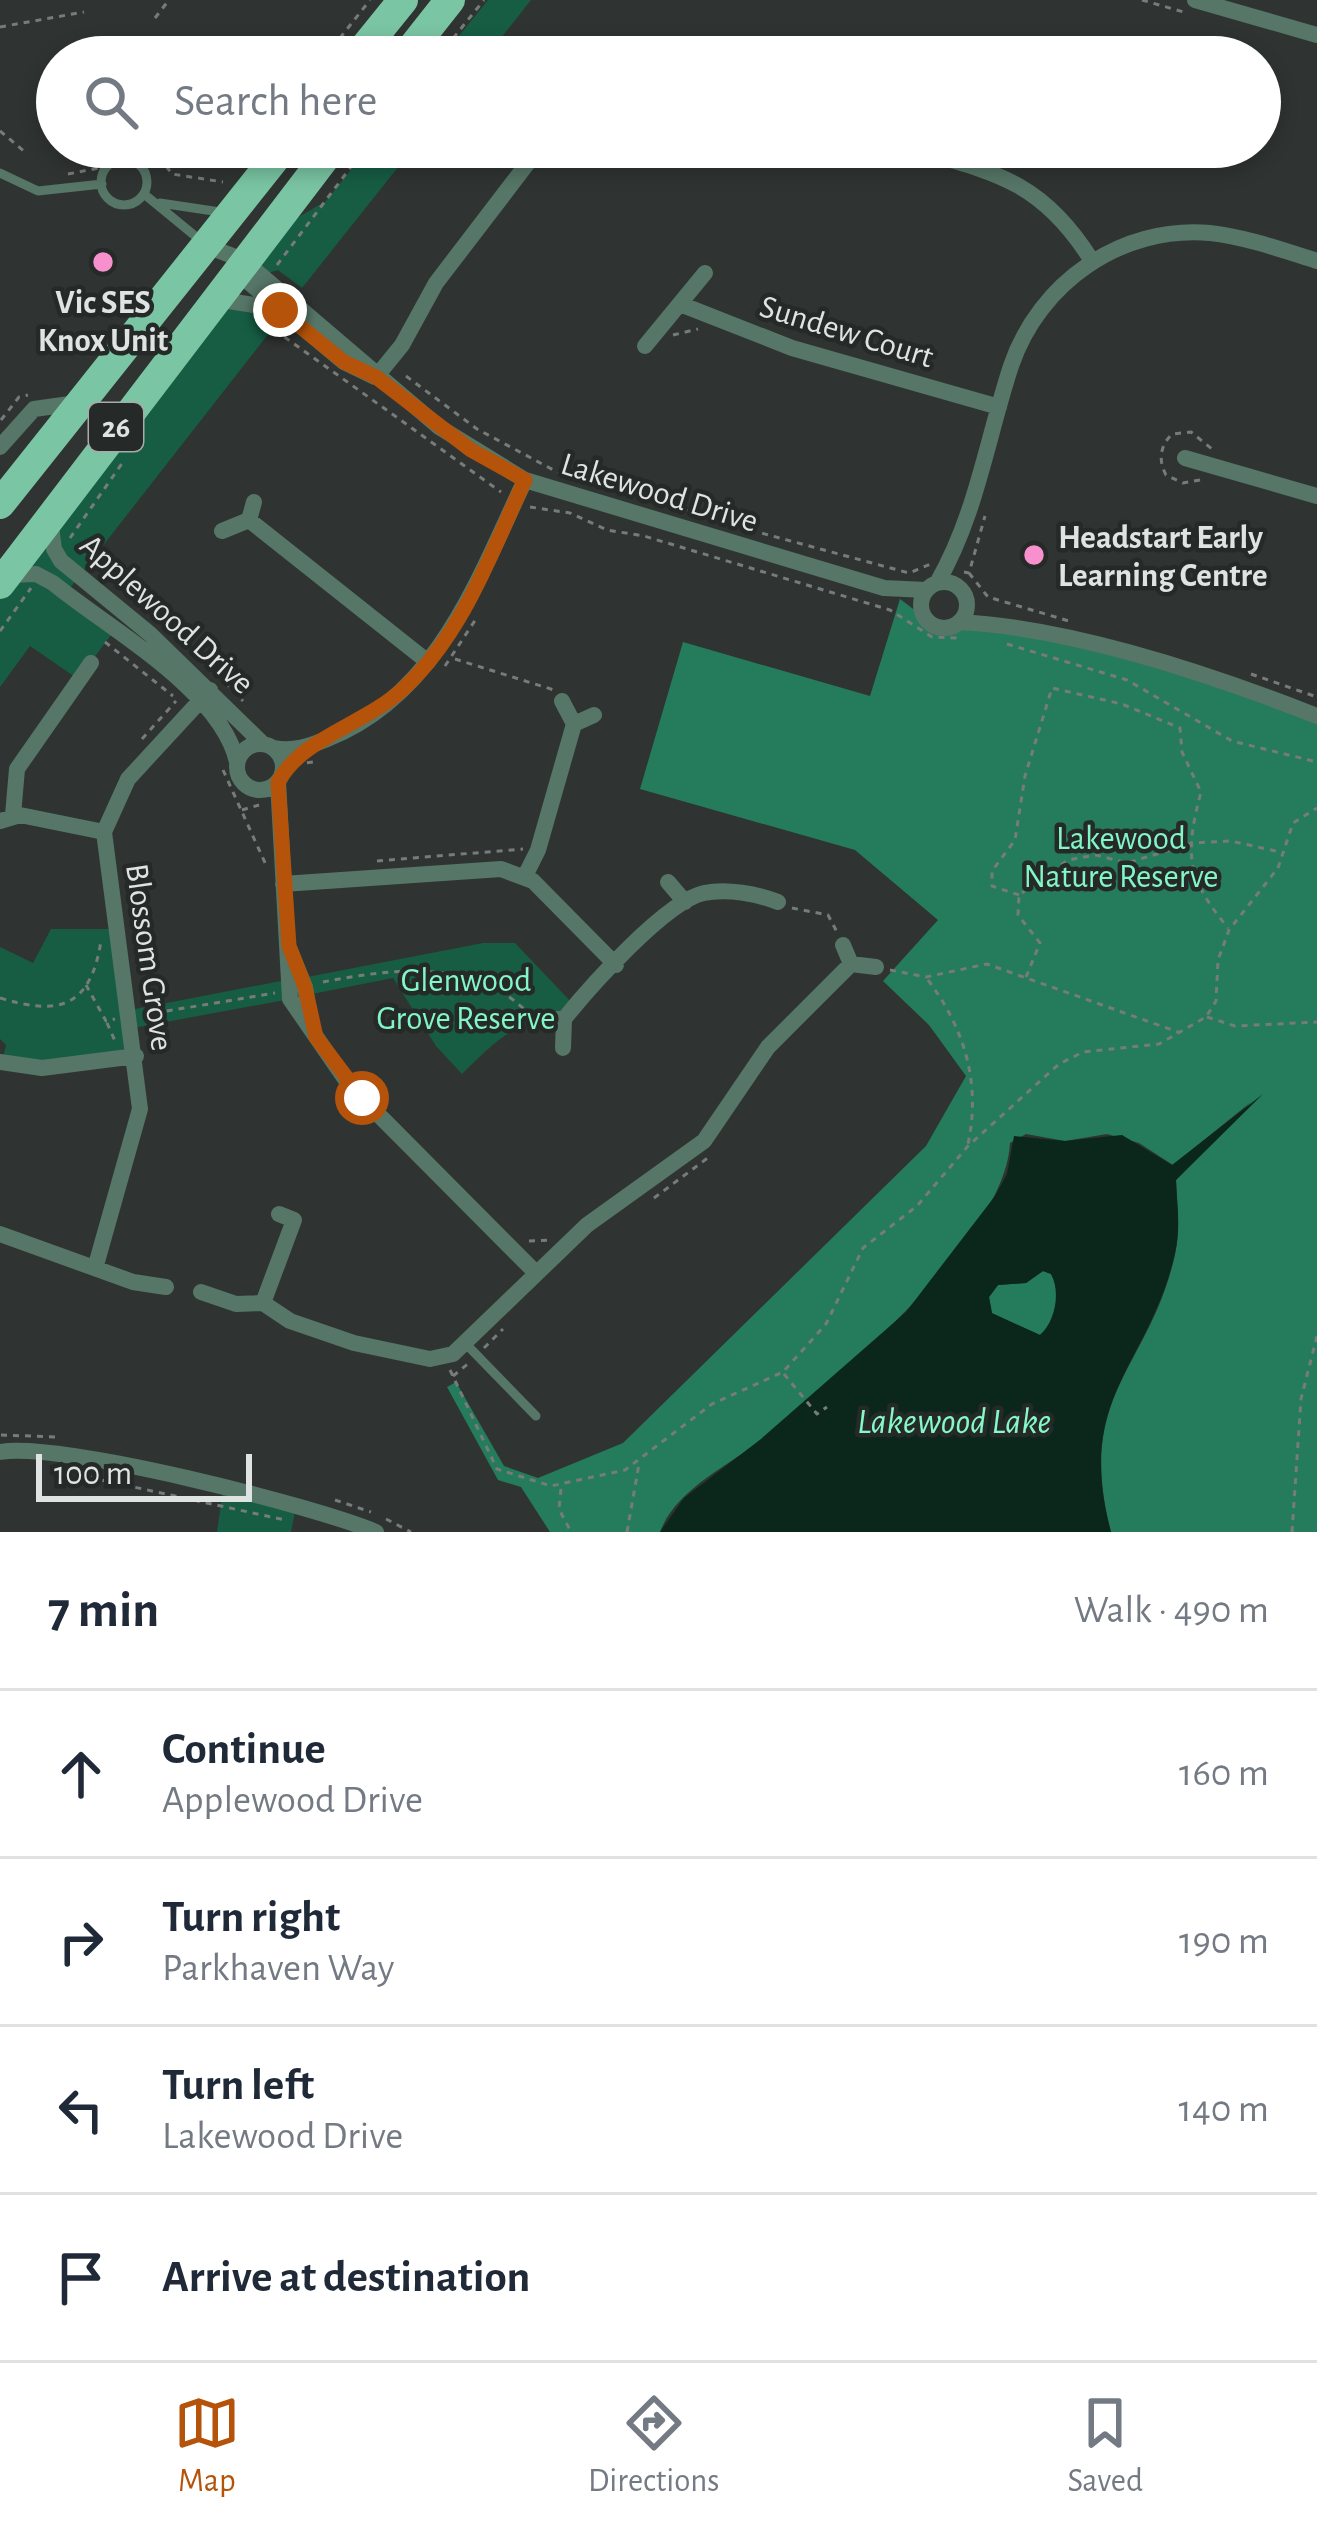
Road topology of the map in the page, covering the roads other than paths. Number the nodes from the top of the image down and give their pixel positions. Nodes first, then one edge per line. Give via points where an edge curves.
1 (403, 0) edge
2 (450, 0) edge
3 (1195, 0) edge
4 (1317, 35) edge
5 (374, 36) edge
6 (422, 36) edge
7 (109, 168) edge
8 (139, 168) edge
9 (267, 168) edge
10 (318, 168) edge
11 (524, 168) edge
12 (970, 168) edge
13 (0, 173) edge
14 (102, 184) junction
15 (144, 194) junction
16 (154, 202) junction
17 (230, 214) junction
18 (206, 246) junction
19 (1092, 261) junction
20 (1317, 261) edge
21 (250, 266) junction
22 (705, 273) dead end
23 (214, 298) junction
24 (680, 304) junction
25 (280, 310) junction
26 (645, 346) dead end
27 (376, 377) junction
28 (79, 403) junction
29 (999, 407) junction
30 (0, 447) edge
31 (1185, 458) dead end
32 (525, 480) junction
33 (1317, 496) edge
34 (0, 504) edge
35 (57, 531) junction
36 (222, 531) dead end
37 (961, 541) junction
38 (15, 580) edge
39 (932, 587) junction
40 (964, 587) junction
41 (884, 588) junction
42 (922, 611) junction
43 (1011, 625) junction
44 (964, 629) junction
45 (65, 660) dead end
46 (428, 662) junction
47 (205, 695) junction
48 (562, 701) road end
49 (594, 716) dead end
50 (1317, 716) edge
51 (574, 724) junction
52 (313, 745) junction
53 (268, 746) junction
54 (228, 761) junction
55 (281, 775) junction
56 (256, 797) junction
57 (6, 818) edge
58 (278, 831) junction
59 (104, 832) junction
60 (524, 876) junction
61 (668, 882) dead end
62 (283, 884) junction
63 (685, 902) junction
64 (778, 902) road end
65 (843, 945) road end
66 (616, 964) junction
67 (851, 964) junction
68 (876, 967) road end
69 (533, 1019) road end
70 (565, 1019) junction
71 (563, 1048) dead end
72 (3, 1056) edge
73 (136, 1056) junction
74 (292, 1214) dead end
75 (0, 1234) edge
76 (96, 1265) junction
77 (536, 1274) junction
78 (166, 1287) dead end
79 (201, 1292) dead end
80 (263, 1303) junction
81 (466, 1344) junction
82 (536, 1416) dead end
83 (0, 1452) edge
84 (376, 1532) edge

1 - 5 highway
2 - 6 highway
3 - 4 street
7 - 14 lane
8 - 15 lane
9 - 17 highway, 26
10 - 21 highway, 26
11 - 27 street
12 - 19 street via 1035,192
13 - 14 lane via 38,191
14 - 15 lane via 120,205
15 - 16 lane
16 - 17 lane
16 - 18 lane
17 - 18 highway, 26
18 - 21 street, Lakewood Drive
18 - 28 highway, 26
19 - 20 street via 1146,238 1186,233 1244,239
19 - 29 street via 1030,324
21 - 23 highway, 26
21 - 25 street, Lakewood Drive
21 - 27 street, Lakewood Drive
22 - 24 street
23 - 25 street, Lakewood Drive
23 - 35 highway, 26
24 - 26 street
24 - 29 street, Sundew Court via 792,348
25 - 27 street, Lakewood Drive via 344,362
27 - 32 street, Lakewood Drive via 471,450
28 - 30 street via 28,412
28 - 34 highway, 26
29 - 37 street
31 - 33 street
32 - 41 street, Lakewood Drive
32 - 46 street via 466,605
35 - 38 highway, 26
35 - 47 street, Applewood Drive via 52,543 61,561
36 - 46 street via 252,511
37 - 39 street
37 - 40 street
38 - 47 street, Applewood Drive via 47,579
39 - 40 street, Lakewood Drive
39 - 41 street, Lakewood Drive
39 - 42 street
40 - 43 street
40 - 44 street
41 - 42 street, Lakewood Drive
42 - 44 street, Lakewood Drive via 937,628
43 - 44 street
43 - 50 street
45 - 57 street via 87,668 16,769
46 - 52 street via 377,711
47 - 53 street, Applewood Drive
47 - 54 street, Applewood Drive via 227,732
47 - 59 street, Blossom Grove via 128,778
48 - 51 street
49 - 51 street
51 - 60 street
52 - 53 street
52 - 55 street
53 - 54 street via 249,746
53 - 55 street, Applewood Drive
54 - 56 street, Applewood Drive
55 - 56 street
55 - 58 street
56 - 58 street
57 - 59 street
58 - 62 street
59 - 73 street, Blossom Grove
60 - 62 street via 482,867
60 - 66 street
61 - 63 street
62 - 77 street via 310,1025 350,1085
63 - 64 street via 717,892
63 - 66 street
65 - 67 street
66 - 70 street
67 - 68 street
67 - 77 street via 768,1048 694,1151 608,1208
69 - 70 street
70 - 71 street
72 - 73 street via 42,1068
73 - 76 street, Blossom Grove via 137,1127
74 - 80 street
75 - 76 street
76 - 78 street
77 - 81 street
79 - 80 street
80 - 81 street via 340,1339 430,1358
81 - 82 lane
83 - 84 street via 54,1453

